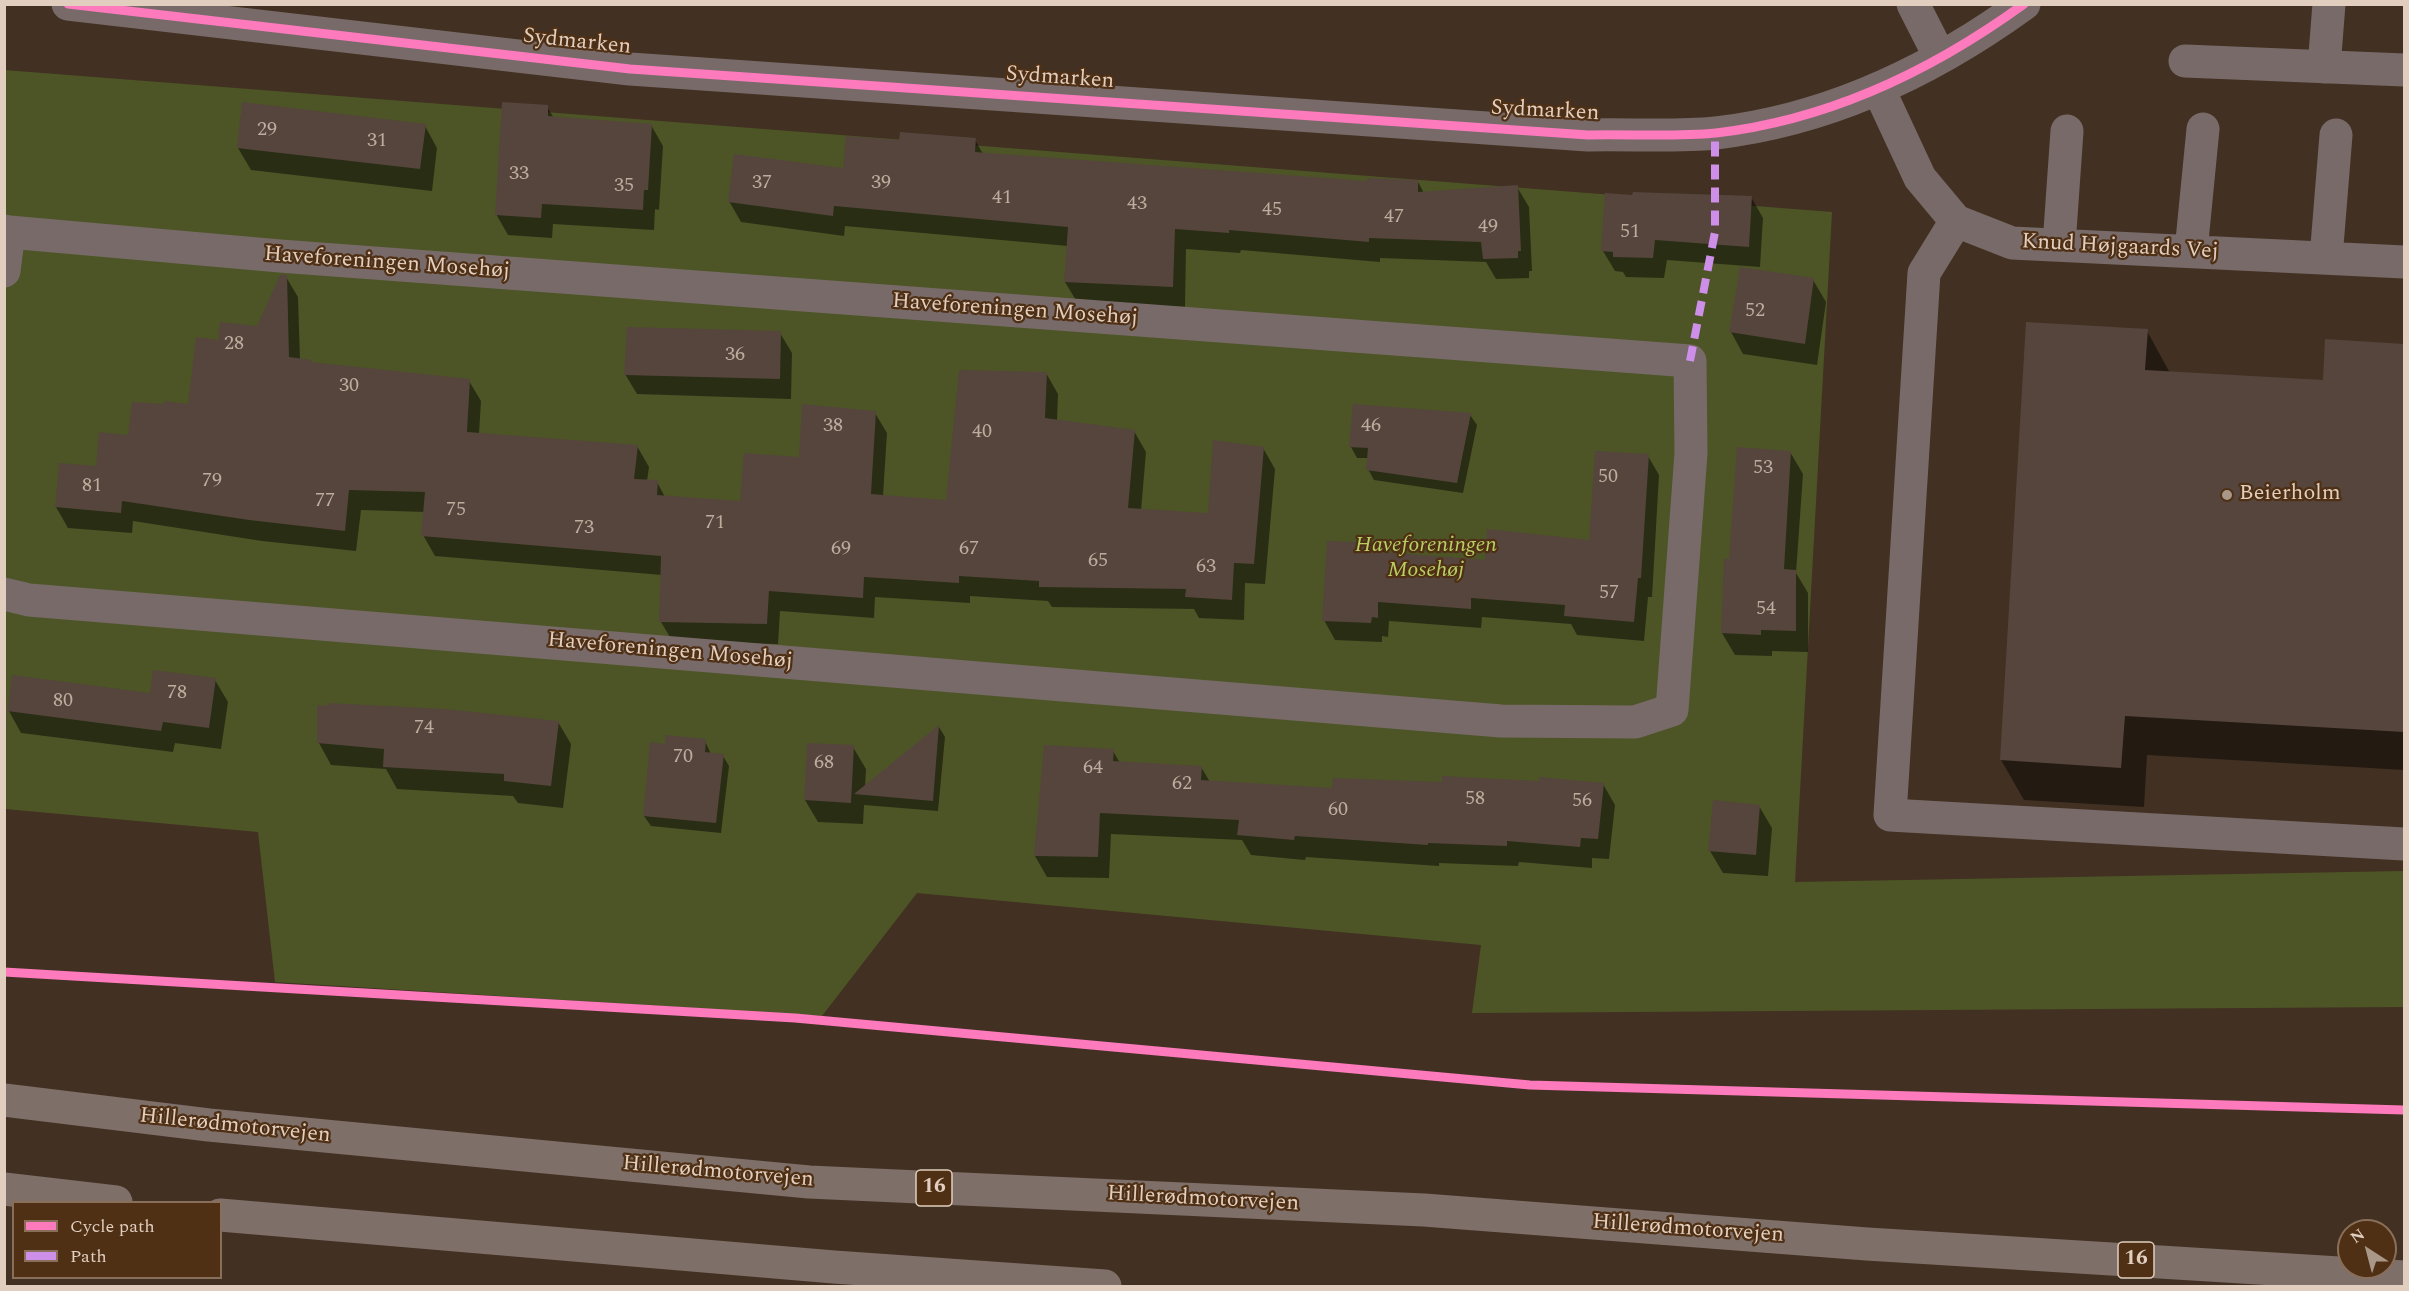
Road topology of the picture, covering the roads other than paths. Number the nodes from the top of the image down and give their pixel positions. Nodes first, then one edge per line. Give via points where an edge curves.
1 (68, 4) edge
2 (1912, 4) edge
3 (2024, 4) edge
4 (2329, 4) edge
5 (1940, 57) junction
6 (2185, 61) dead end
7 (2324, 67) junction
8 (2404, 70) edge
9 (1879, 90) junction
10 (2203, 129) dead end
11 (2067, 131) dead end
12 (2336, 135) dead end
13 (1956, 221) junction
14 (7, 231) edge
15 (2059, 245) junction
16 (2191, 251) junction
17 (2326, 258) junction
18 (2404, 262) edge
19 (4, 271) edge
20 (4, 594) edge
21 (2404, 844) edge
22 (4, 1100) edge
23 (4, 1189) edge
24 (100, 1201) edge
25 (222, 1215) edge
26 (1867, 1244) junction
27 (2337, 1255) edge
28 (2404, 1276) edge
29 (1105, 1287) edge

1 - 9 street, Sydmarken via 630,69 1588,135 1715,133 1797,117
2 - 5 street
3 - 5 street, Sydmarken via 1984,33
4 - 7 street
5 - 9 street, Sydmarken
6 - 7 street
7 - 8 street
9 - 13 street, Knud Højgaards Vej via 1920,178
10 - 16 street
11 - 15 street
12 - 17 street
13 - 15 street, Knud Højgaards Vej via 2012,243
13 - 21 street via 1924,273 1890,815
14 - 19 street, Haveforeningen Mosehøj
14 - 20 street, Haveforeningen Mosehøj via 280,256 1690,360 1691,453 1672,710 1635,722 1501,721 29,600
15 - 16 street, Knud Højgaards Vej
16 - 17 street, Knud Højgaards Vej
17 - 18 street, Knud Højgaards Vej
22 - 26 highway, Hillerødmotorvejen / 16 via 209,1125 809,1182 1424,1210
23 - 24 highway
25 - 29 highway via 834,1268
26 - 27 highway
26 - 28 highway, Hillerødmotorvejen / 16

